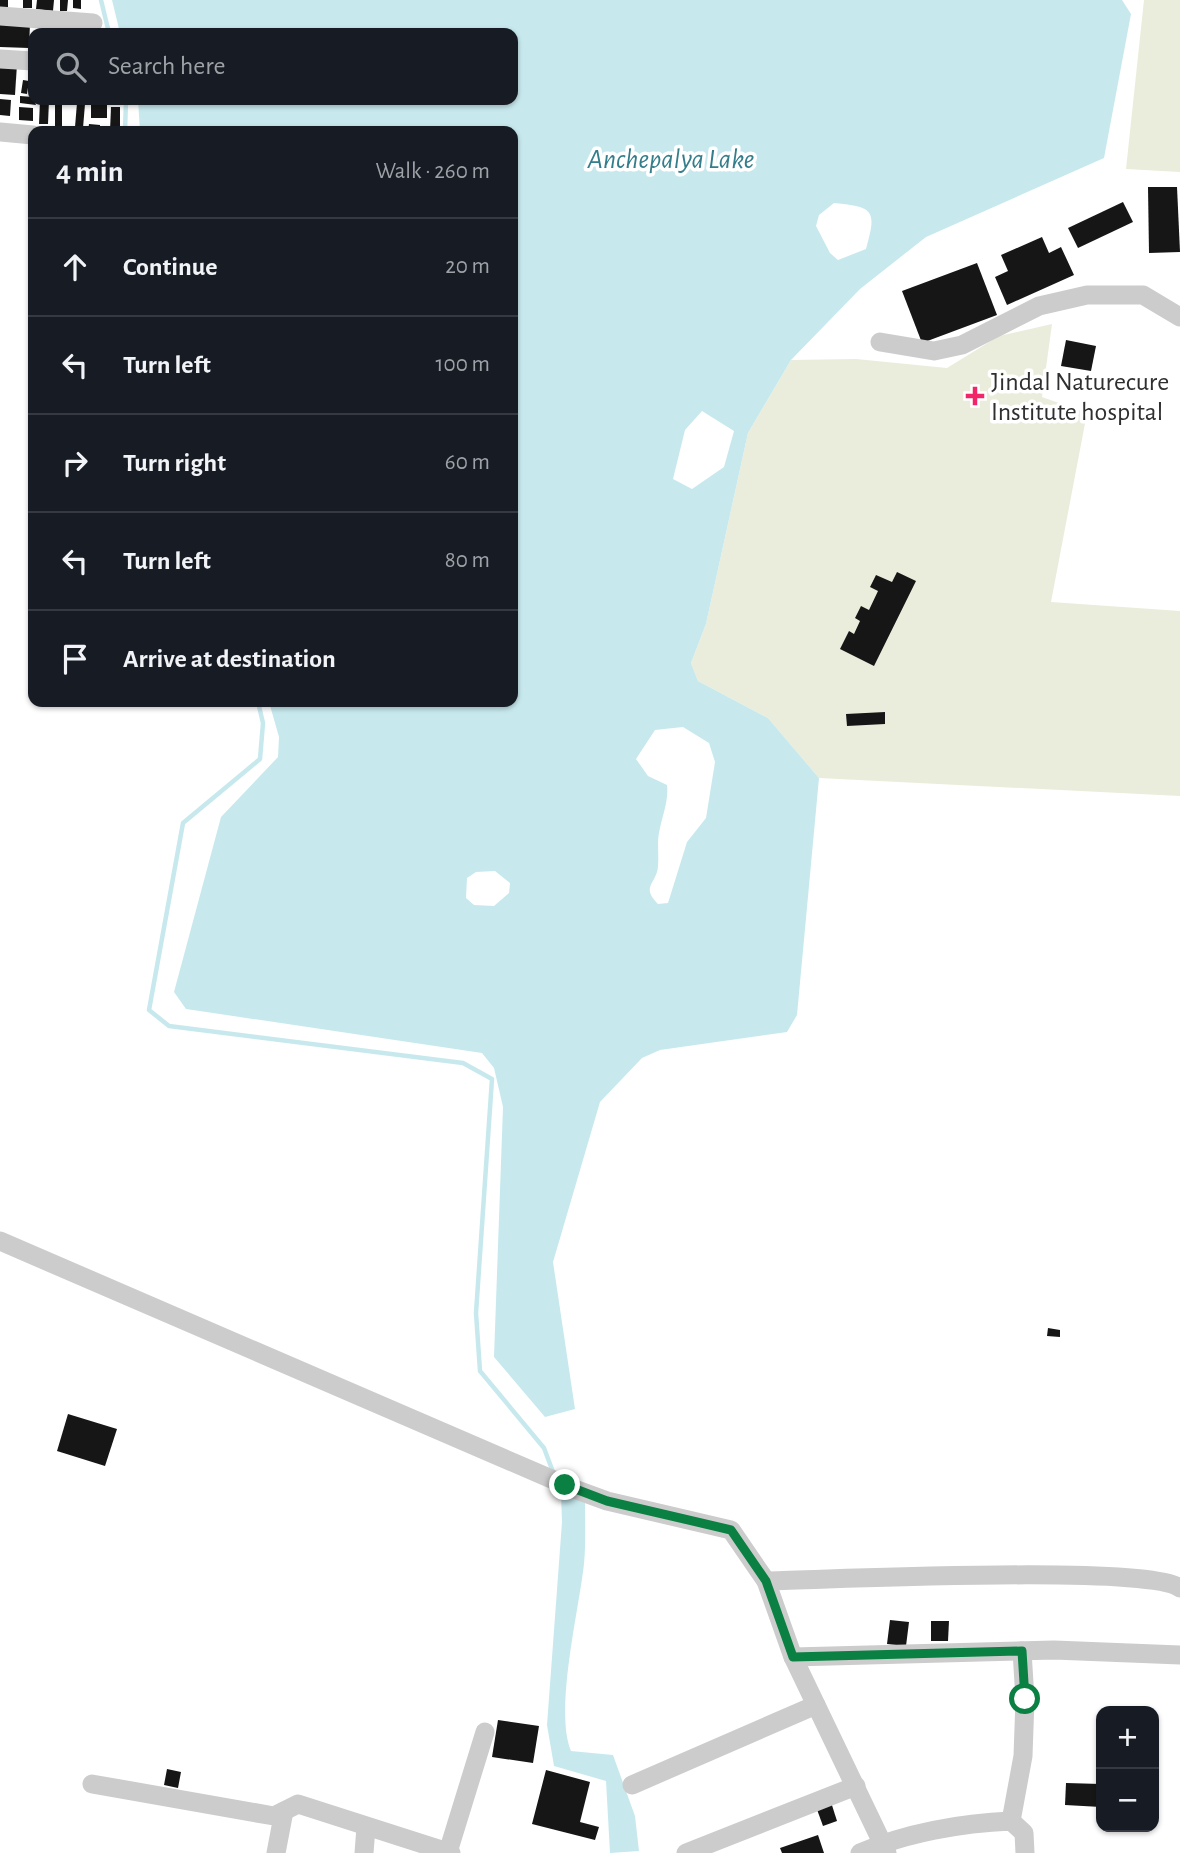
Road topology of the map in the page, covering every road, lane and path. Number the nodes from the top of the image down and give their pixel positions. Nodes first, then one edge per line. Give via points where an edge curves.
1 (0, 16) edge
2 (93, 23) dead end
3 (0, 58) edge
4 (28, 61) edge
5 (0, 132) edge
6 (28, 135) edge
7 (1180, 317) edge
8 (880, 342) dead end
9 (0, 1241) edge
10 (766, 1581) junction
11 (1180, 1588) edge
12 (1022, 1651) junction
13 (1180, 1655) edge
14 (793, 1657) junction
15 (816, 1705) junction
16 (485, 1732) dead end
17 (92, 1784) dead end
18 (632, 1785) dead end
19 (856, 1786) junction
20 (284, 1811) junction
21 (1011, 1821) junction
22 (366, 1827) junction
23 (885, 1848) edge
24 (276, 1853) edge
25 (364, 1853) edge
26 (449, 1853) edge
27 (686, 1853) edge
28 (860, 1853) edge
29 (1025, 1853) edge

1 - 2 street
3 - 4 street
5 - 6 street
7 - 8 street via 1143,295 1097,294 1039,306 962,345 934,351
9 - 10 street via 607,1501 731,1530
10 - 11 street via 1046,1575 1156,1581
10 - 14 street
12 - 13 street
12 - 14 street
12 - 21 street via 1023,1756
14 - 15 street
15 - 18 street
15 - 19 street
16 - 26 street
17 - 20 street via 274,1816
19 - 23 street
19 - 27 street
20 - 22 street via 298,1804
20 - 24 street
21 - 23 street via 983,1822
21 - 29 street via 1024,1833
22 - 25 street
22 - 26 street
23 - 28 street

